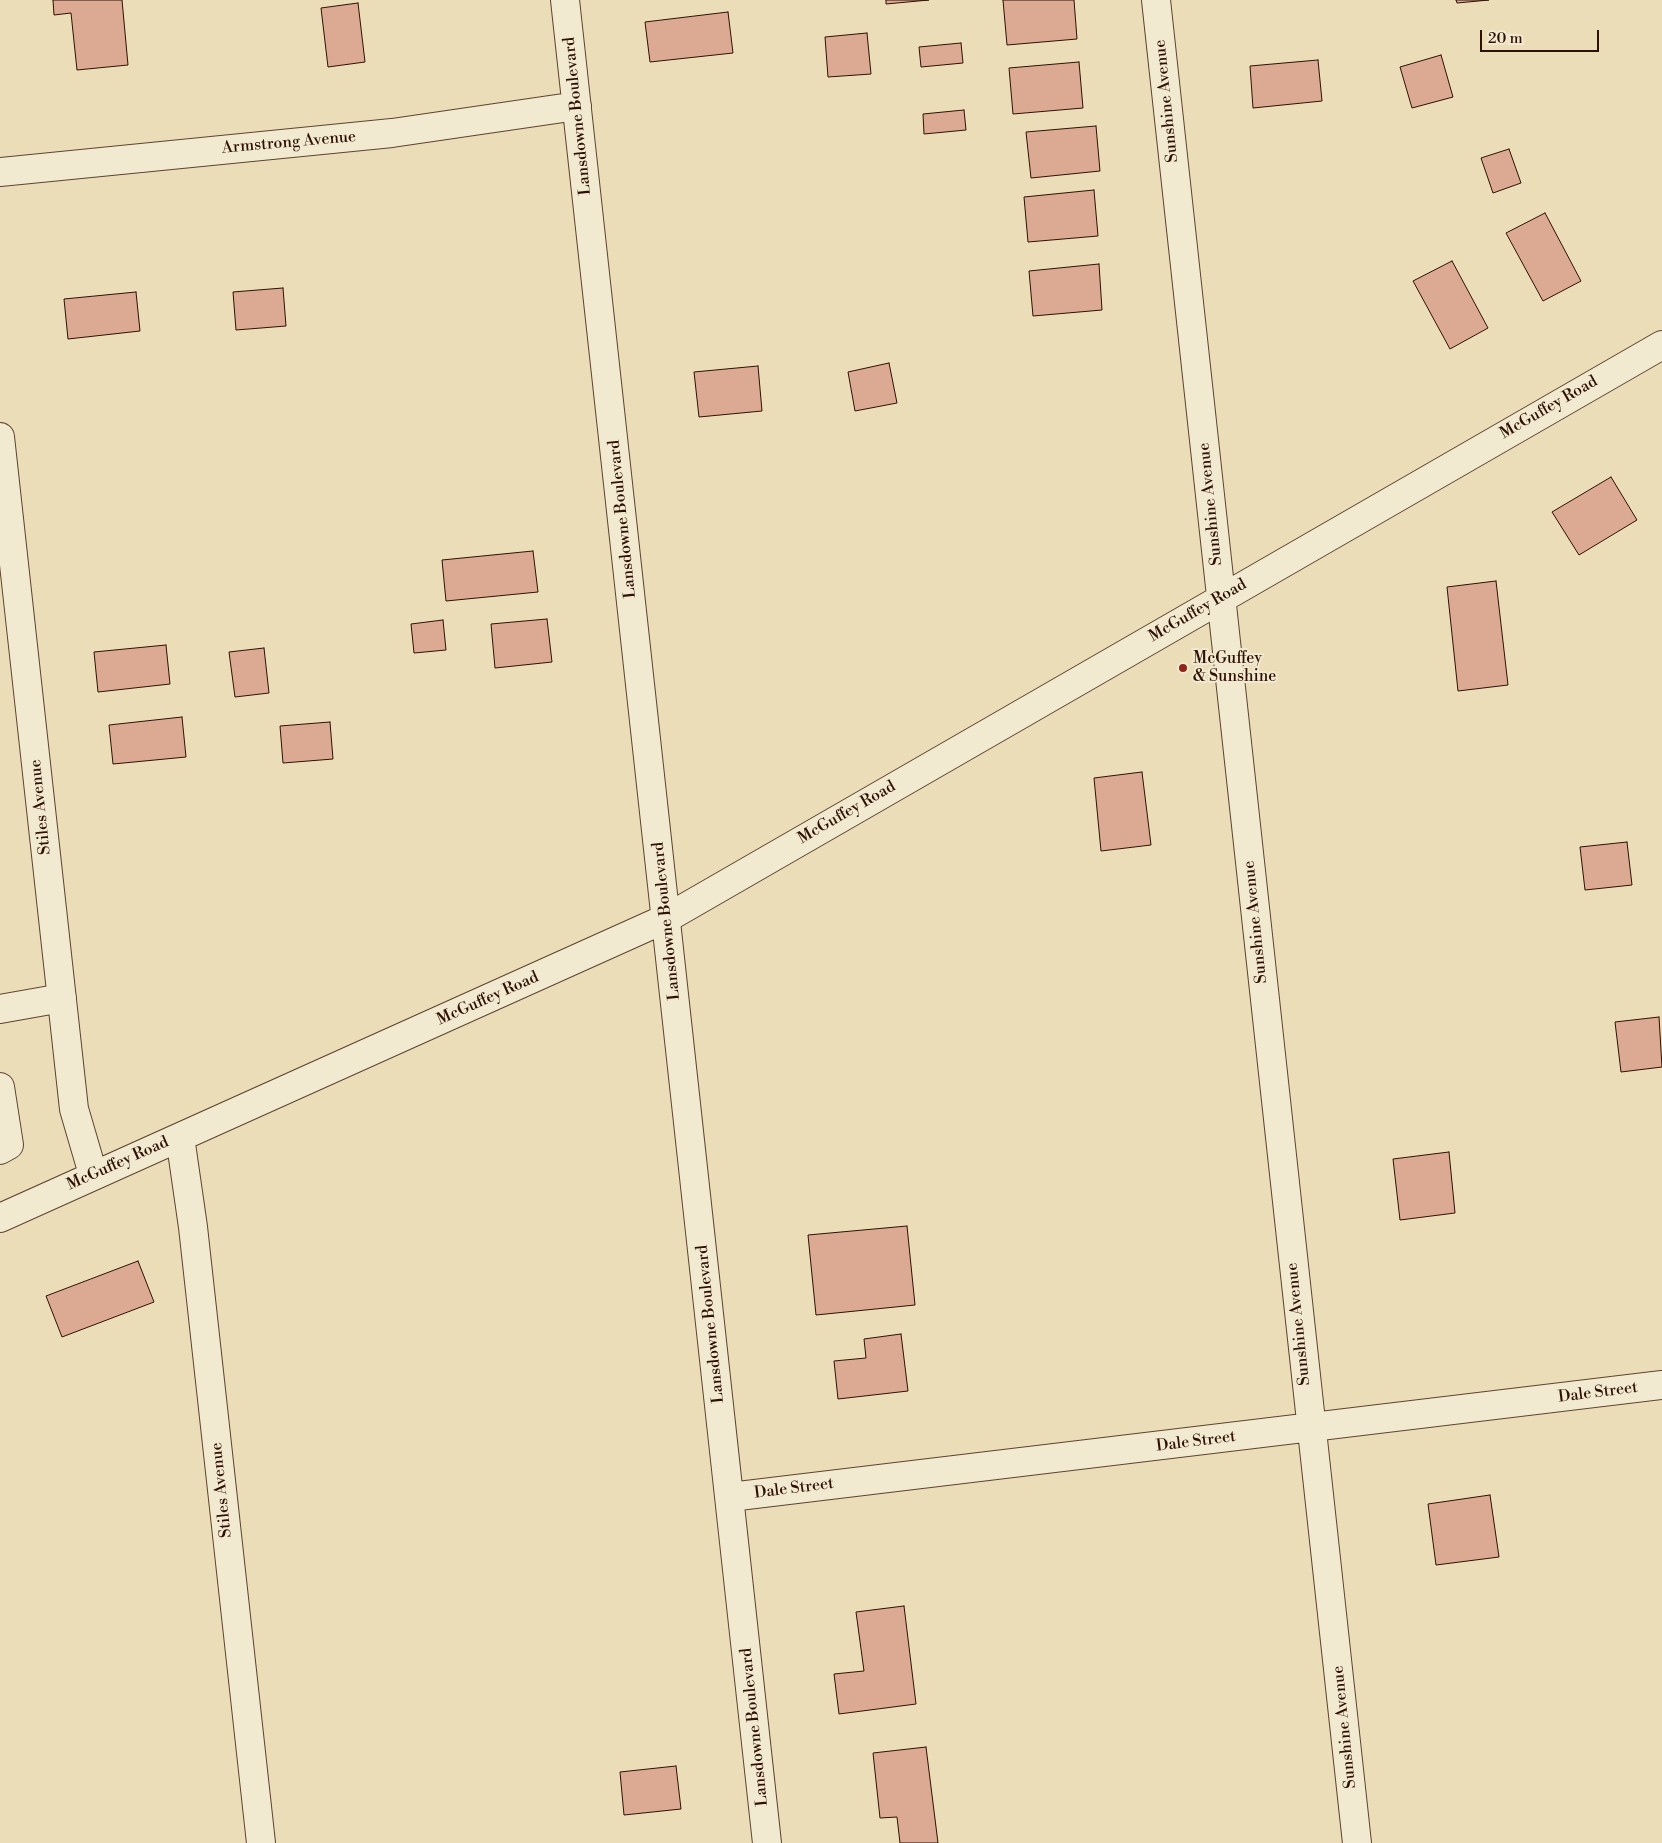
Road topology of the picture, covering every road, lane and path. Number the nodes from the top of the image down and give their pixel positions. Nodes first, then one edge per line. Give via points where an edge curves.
1 (565, 0) edge
2 (1156, 0) edge
3 (577, 106) junction
4 (0, 172) edge
5 (1662, 345) edge
6 (0, 437) edge
7 (1221, 598) junction
8 (667, 918) junction
9 (62, 998) junction
10 (0, 1009) edge
11 (0, 1087) edge
12 (180, 1137) junction
13 (0, 1150) edge
14 (93, 1174) junction
15 (0, 1218) edge
16 (1662, 1385) edge
17 (1310, 1428) junction
18 (730, 1497) junction
19 (261, 1843) edge
20 (767, 1843) edge
21 (1357, 1843) edge

1 - 3 street, Lansdowne Boulevard
2 - 7 street, Sunshine Avenue
3 - 4 street, Armstrong Avenue via 392,133
3 - 8 street, Lansdowne Boulevard
5 - 7 street, McGuffey Road
6 - 9 street, Stiles Avenue
7 - 8 street, McGuffey Road
7 - 17 street, Sunshine Avenue
8 - 12 street, McGuffey Road
8 - 18 street, Lansdowne Boulevard
9 - 10 street
9 - 14 street, Stiles Avenue via 74,1109
11 - 13 street via 10,1145
12 - 14 street, McGuffey Road
12 - 19 street, Stiles Avenue via 193,1227
14 - 15 street, McGuffey Road
16 - 17 street, Dale Street
17 - 18 street, Dale Street
17 - 21 street, Sunshine Avenue
18 - 20 street, Lansdowne Boulevard

